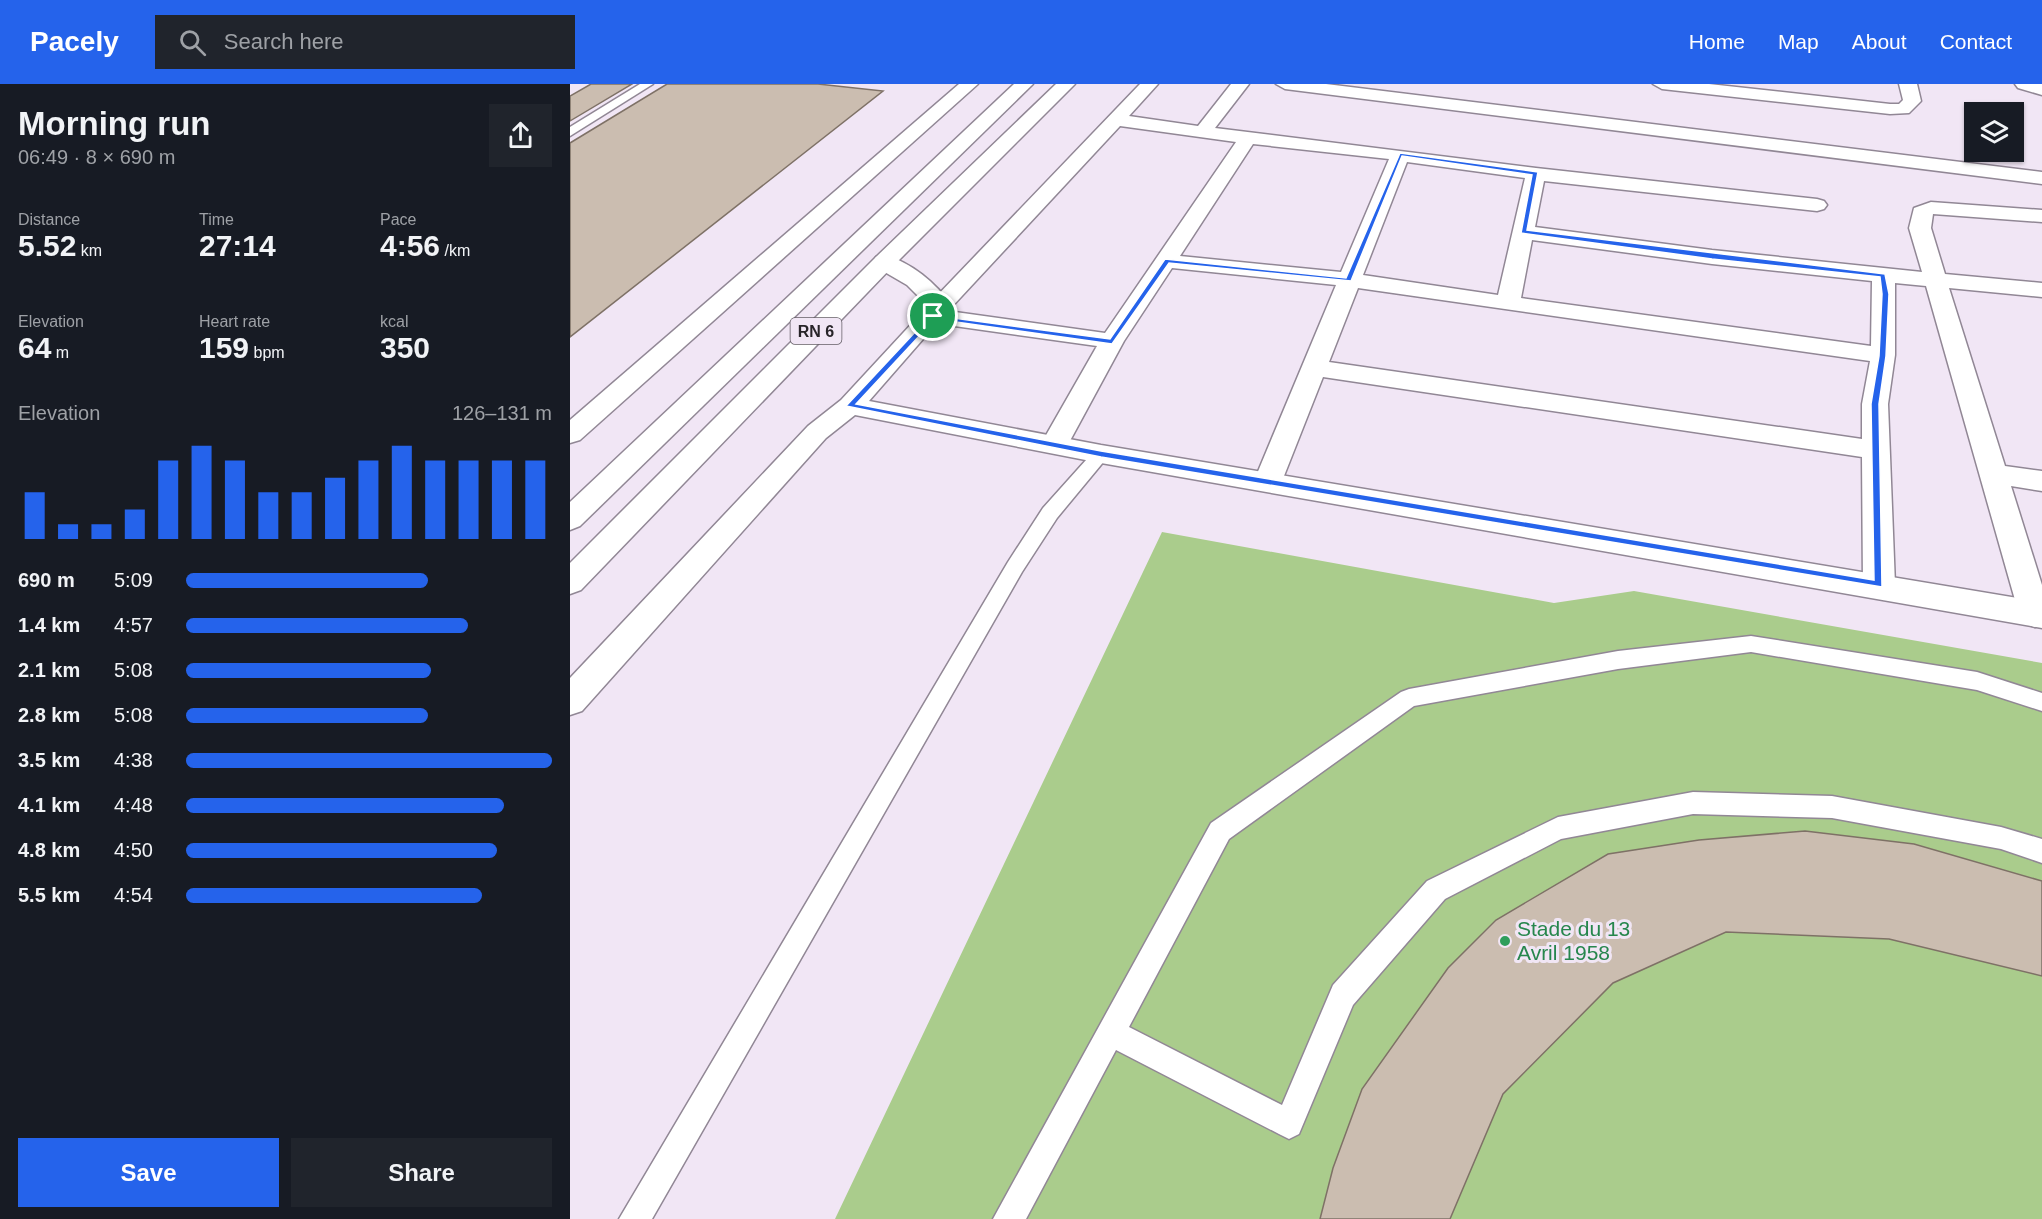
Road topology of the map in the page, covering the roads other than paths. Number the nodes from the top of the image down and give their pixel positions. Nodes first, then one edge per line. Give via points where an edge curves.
1 (648, 84) edge
2 (969, 84) edge
3 (1024, 84) edge
4 (1066, 84) edge
5 (1149, 84) edge
6 (1240, 84) edge
7 (1285, 84) edge
8 (1662, 84) edge
9 (1908, 84) edge
10 (2024, 84) edge
11 (2042, 90) edge
12 (1784, 91) edge
13 (1117, 120) junction
14 (570, 132) edge
15 (1203, 132) junction
16 (1248, 138) junction
17 (1400, 154) junction
18 (1536, 174) junction
19 (2042, 178) edge
20 (1817, 205) dead end
21 (2042, 216) edge
22 (1523, 232) junction
23 (1167, 261) junction
24 (884, 262) junction
25 (1883, 275) junction
26 (1933, 278) junction
27 (1348, 280) junction
28 (2042, 290) edge
29 (1508, 303) junction
30 (937, 311) junction
31 (1112, 341) junction
32 (1883, 356) junction
33 (1316, 368) junction
34 (850, 406) junction
35 (570, 434) edge
36 (1054, 444) junction
37 (1876, 450) junction
38 (1101, 454) junction
39 (1992, 474) junction
40 (1268, 481) junction
41 (2042, 481) edge
42 (570, 519) edge
43 (570, 582) edge
44 (1879, 585) junction
45 (2038, 614) edge
46 (570, 701) edge
47 (2042, 702) edge
48 (2042, 850) edge
49 (1110, 1032) junction
50 (635, 1219) edge
51 (1009, 1219) edge

1 - 14 lane
2 - 35 street
3 - 42 street, RN 6
4 - 24 street, RN 6
5 - 13 street
6 - 15 street
7 - 19 street
8 - 12 street
9 - 12 street via 1912,101 1903,109 1874,108
10 - 11 street
13 - 15 street
13 - 30 street
15 - 16 street
16 - 17 street
16 - 23 street
17 - 18 street
17 - 27 street
18 - 20 street
18 - 22 street
21 - 26 street via 1942,207 1923,209 1920,228
22 - 25 street
22 - 29 street
23 - 27 street
23 - 31 street
24 - 30 street via 911,275
24 - 43 street, RN 6
25 - 26 street
25 - 32 street
26 - 28 street
26 - 39 street
27 - 29 street
27 - 33 street
29 - 32 street
30 - 31 street
30 - 34 street
31 - 36 street
32 - 37 street via 1875,404
33 - 37 street
33 - 40 street
34 - 36 street
34 - 46 street via 817,432
36 - 38 street
37 - 44 street
38 - 40 street
38 - 50 lane via 1050,513 1015,567
39 - 41 street
39 - 45 street
40 - 44 street
44 - 45 street
47 - 49 lane via 1977,681 1750,644 1618,660 1409,698 1220,831
48 - 49 lane via 2001,838 1832,807 1693,803 1558,828 1436,890 1343,995 1289,1124
49 - 51 lane

